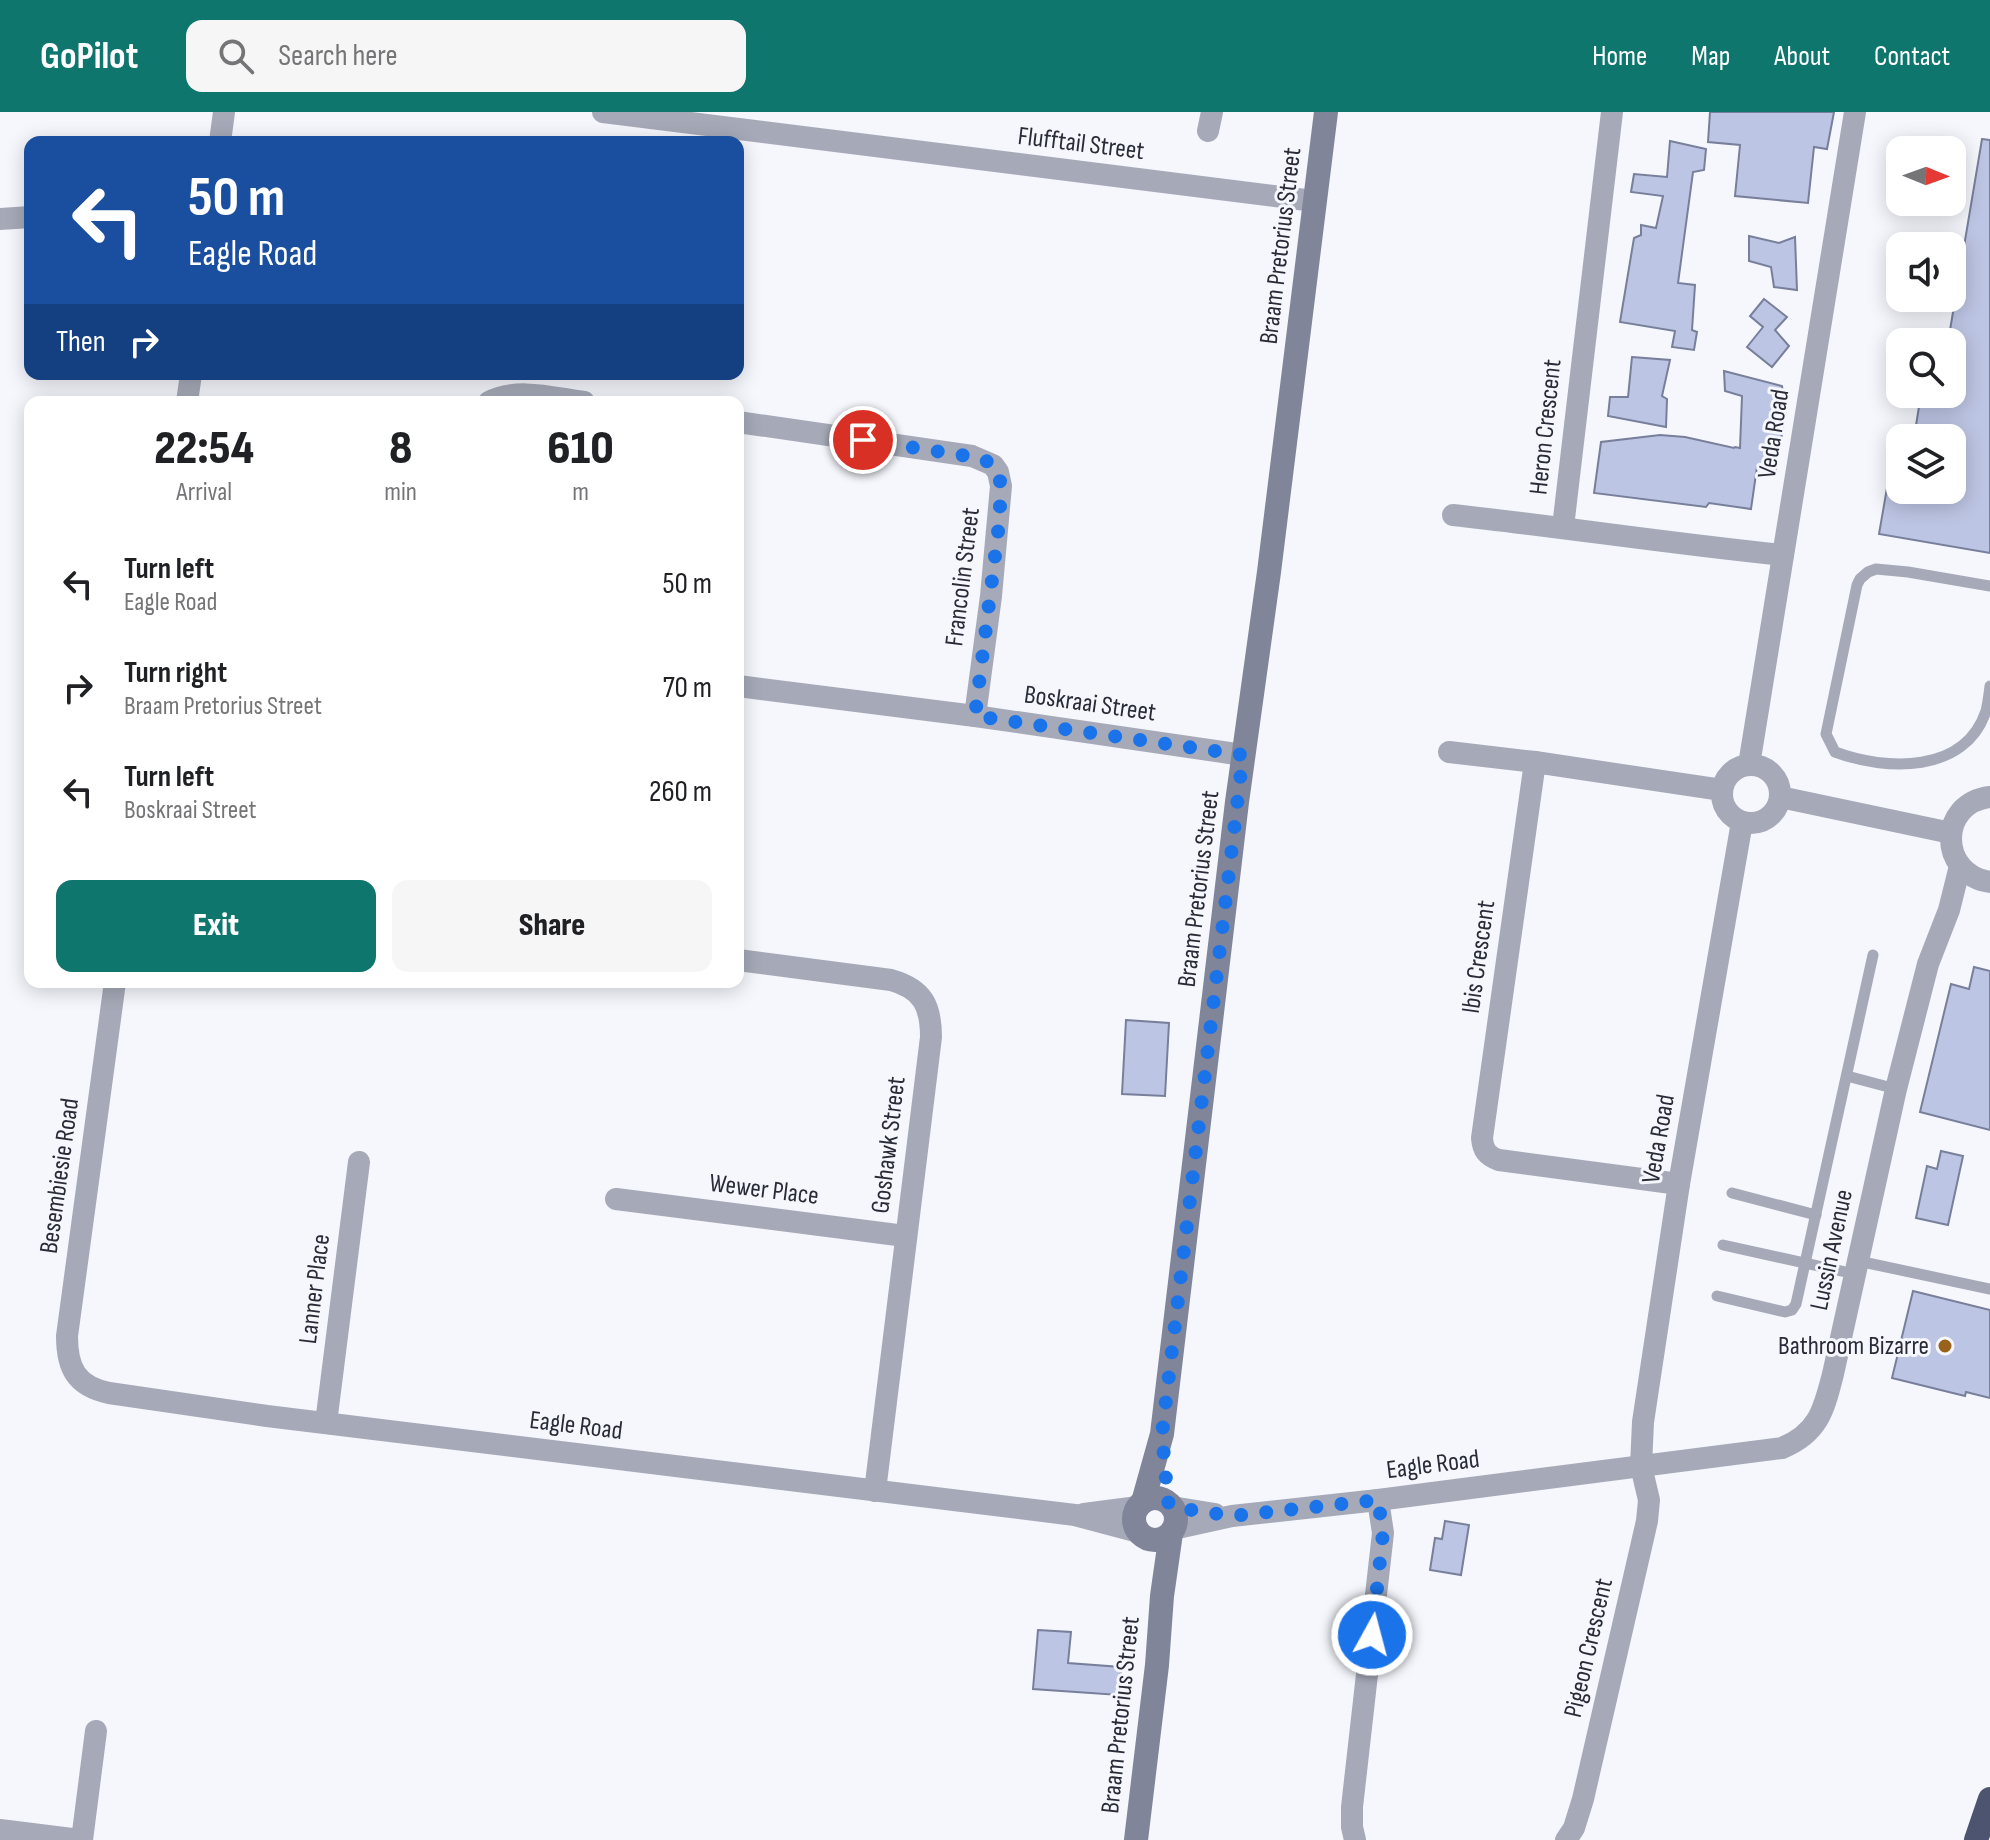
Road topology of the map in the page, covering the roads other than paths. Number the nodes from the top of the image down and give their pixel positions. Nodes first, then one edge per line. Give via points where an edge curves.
1 (224, 112) edge
2 (603, 112) edge
3 (1326, 112) edge
4 (1612, 112) edge
5 (1855, 112) edge
6 (221, 136) edge
7 (1314, 201) junction
8 (24, 217) edge
9 (0, 219) edge
10 (505, 396) edge
11 (531, 396) edge
12 (744, 423) edge
13 (1453, 515) dead end
14 (1563, 527) junction
15 (1783, 555) junction
16 (1990, 586) edge
17 (1990, 686) edge
18 (744, 687) edge
19 (975, 716) junction
20 (1449, 752) dead end
21 (1243, 755) junction
22 (1535, 762) junction
23 (1749, 765) junction
24 (1722, 790) junction
25 (1780, 797) junction
26 (1990, 797) edge
27 (1742, 822) junction
28 (1951, 833) junction
29 (1960, 866) junction
30 (1986, 881) edge
31 (1949, 910) junction
32 (1873, 955) dead end
33 (744, 961) edge
34 (114, 988) edge
35 (1847, 1076) junction
36 (1896, 1089) junction
37 (359, 1162) dead end
38 (1679, 1184) junction
39 (1732, 1193) dead end
40 (616, 1199) dead end
41 (1816, 1215) junction
42 (905, 1236) junction
43 (1723, 1245) dead end
44 (1805, 1264) junction
45 (1857, 1268) junction
46 (1990, 1289) edge
47 (1717, 1296) dead end
48 (76, 1375) joint
49 (326, 1423) junction
50 (1641, 1466) junction
51 (875, 1491) junction
52 (1378, 1500) junction
53 (1161, 1513) junction
54 (1075, 1515) junction
55 (1142, 1534) junction
56 (1162, 1596) junction
57 (96, 1731) dead end
58 (1990, 1799) edge
59 (0, 1830) edge
60 (81, 1840) edge
61 (1136, 1840) edge
62 (1355, 1840) edge
63 (1566, 1840) edge
64 (1976, 1840) edge

1 - 6 street
2 - 7 street, Flufftail Street
3 - 7 street, Braam Pretorius Street
4 - 14 street, Heron Crescent
5 - 15 street, Veda Road
7 - 21 street, Braam Pretorius Street
8 - 9 street
10 - 11 street
12 - 19 street, Francolin Street via 972,456 993,465 1000,478 1000,516
13 - 14 street
14 - 15 street, Heron Crescent
15 - 23 street, Veda Road
16 - 17 lane via 1876,569 1860,579 1826,734 1835,752 1850,757 1922,763 1959,749 1970,737 1986,709
18 - 19 street, Boskraai Street
19 - 21 street, Boskraai Street
20 - 22 street
21 - 53 street, Braam Pretorius Street via 1162,1434
22 - 24 street
22 - 38 street, Ibis Crescent via 1483,1146 1499,1160
23 - 24 street via 1731,773
23 - 25 street via 1773,775
24 - 27 street via 1726,810
25 - 27 street via 1768,818
25 - 28 street
26 - 28 street via 1965,807
27 - 38 street, Veda Road
28 - 29 street, Lussin Avenue
29 - 30 street, Lussin Avenue
29 - 31 street, Lussin Avenue
30 - 31 street, Lussin Avenue
31 - 36 street, Lussin Avenue via 1928,964
32 - 35 lane
33 - 42 street, Goshawk Street via 891,980 909,986 928,1006 931,1037
34 - 48 street, Besembiesie Road via 67,1336
35 - 36 lane
35 - 41 lane
36 - 45 street, Lussin Avenue
37 - 49 street, Lanner Place
38 - 50 street, Veda Road
39 - 41 lane
40 - 42 street, Wewer Place
41 - 44 lane
42 - 51 street, Goshawk Street
43 - 44 lane
44 - 45 lane
44 - 47 lane via 1792,1310
45 - 46 lane
45 - 50 street, Lussin Avenue via 1825,1406 1811,1429 1782,1448
48 - 49 street, Eagle Road via 109,1393
49 - 51 street, Eagle Road
50 - 52 street, Eagle Road
50 - 63 street, Pigeon Crescent via 1649,1500 1647,1521 1583,1799
51 - 54 street, Eagle Road
52 - 53 street, Eagle Road via 1232,1516
52 - 62 street via 1383,1533 1352,1807
53 - 54 street, Eagle Road
53 - 55 street, Braam Pretorius Street via 1134,1519
53 - 56 street, Braam Pretorius Street
54 - 55 street, Eagle Road
55 - 56 street, Braam Pretorius Street via 1156,1558
56 - 61 street, Braam Pretorius Street
57 - 60 street
58 - 64 highway
59 - 60 street

